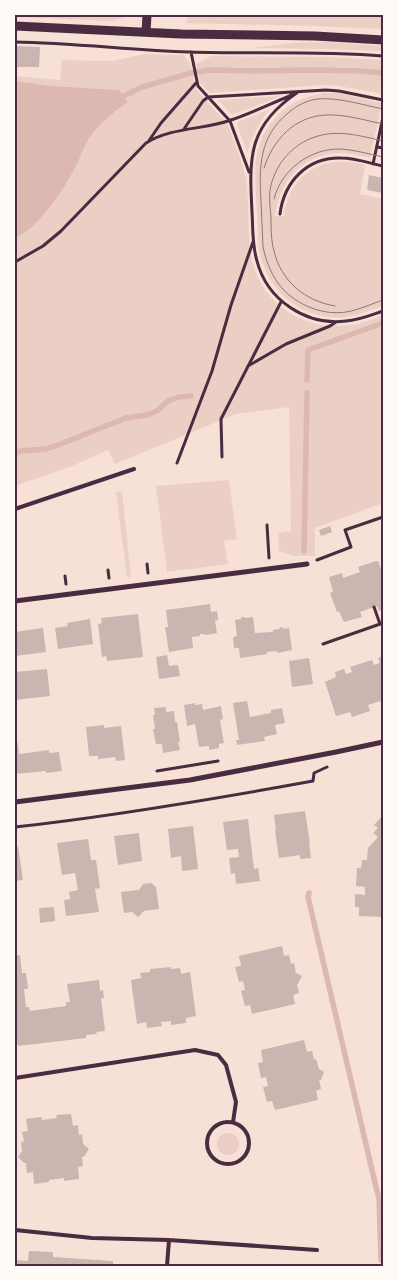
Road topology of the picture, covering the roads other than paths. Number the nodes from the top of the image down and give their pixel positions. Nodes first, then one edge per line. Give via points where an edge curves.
1 (147, 15) edge
2 (15, 26) edge
3 (146, 32) junction
4 (383, 40) edge
5 (134, 469) dead end
6 (15, 509) edge
7 (307, 564) road end
8 (15, 601) edge
9 (383, 742) edge
10 (15, 802) edge
11 (15, 1078) edge
12 (232, 1122) junction
13 (15, 1230) edge
14 (169, 1240) junction
15 (317, 1250) dead end
16 (167, 1266) edge

1 - 3 street
2 - 3 street
3 - 4 street
5 - 6 lane
7 - 8 street
9 - 10 street via 190,780
11 - 12 lane via 195,1050 218,1055 226,1065 236,1102
12 - 12 lane via 221,1123 211,1130 207,1141 210,1153 218,1161 230,1164 241,1159 248,1150 249,1138 243,1127
13 - 14 lane via 92,1238
14 - 15 lane
14 - 16 lane

